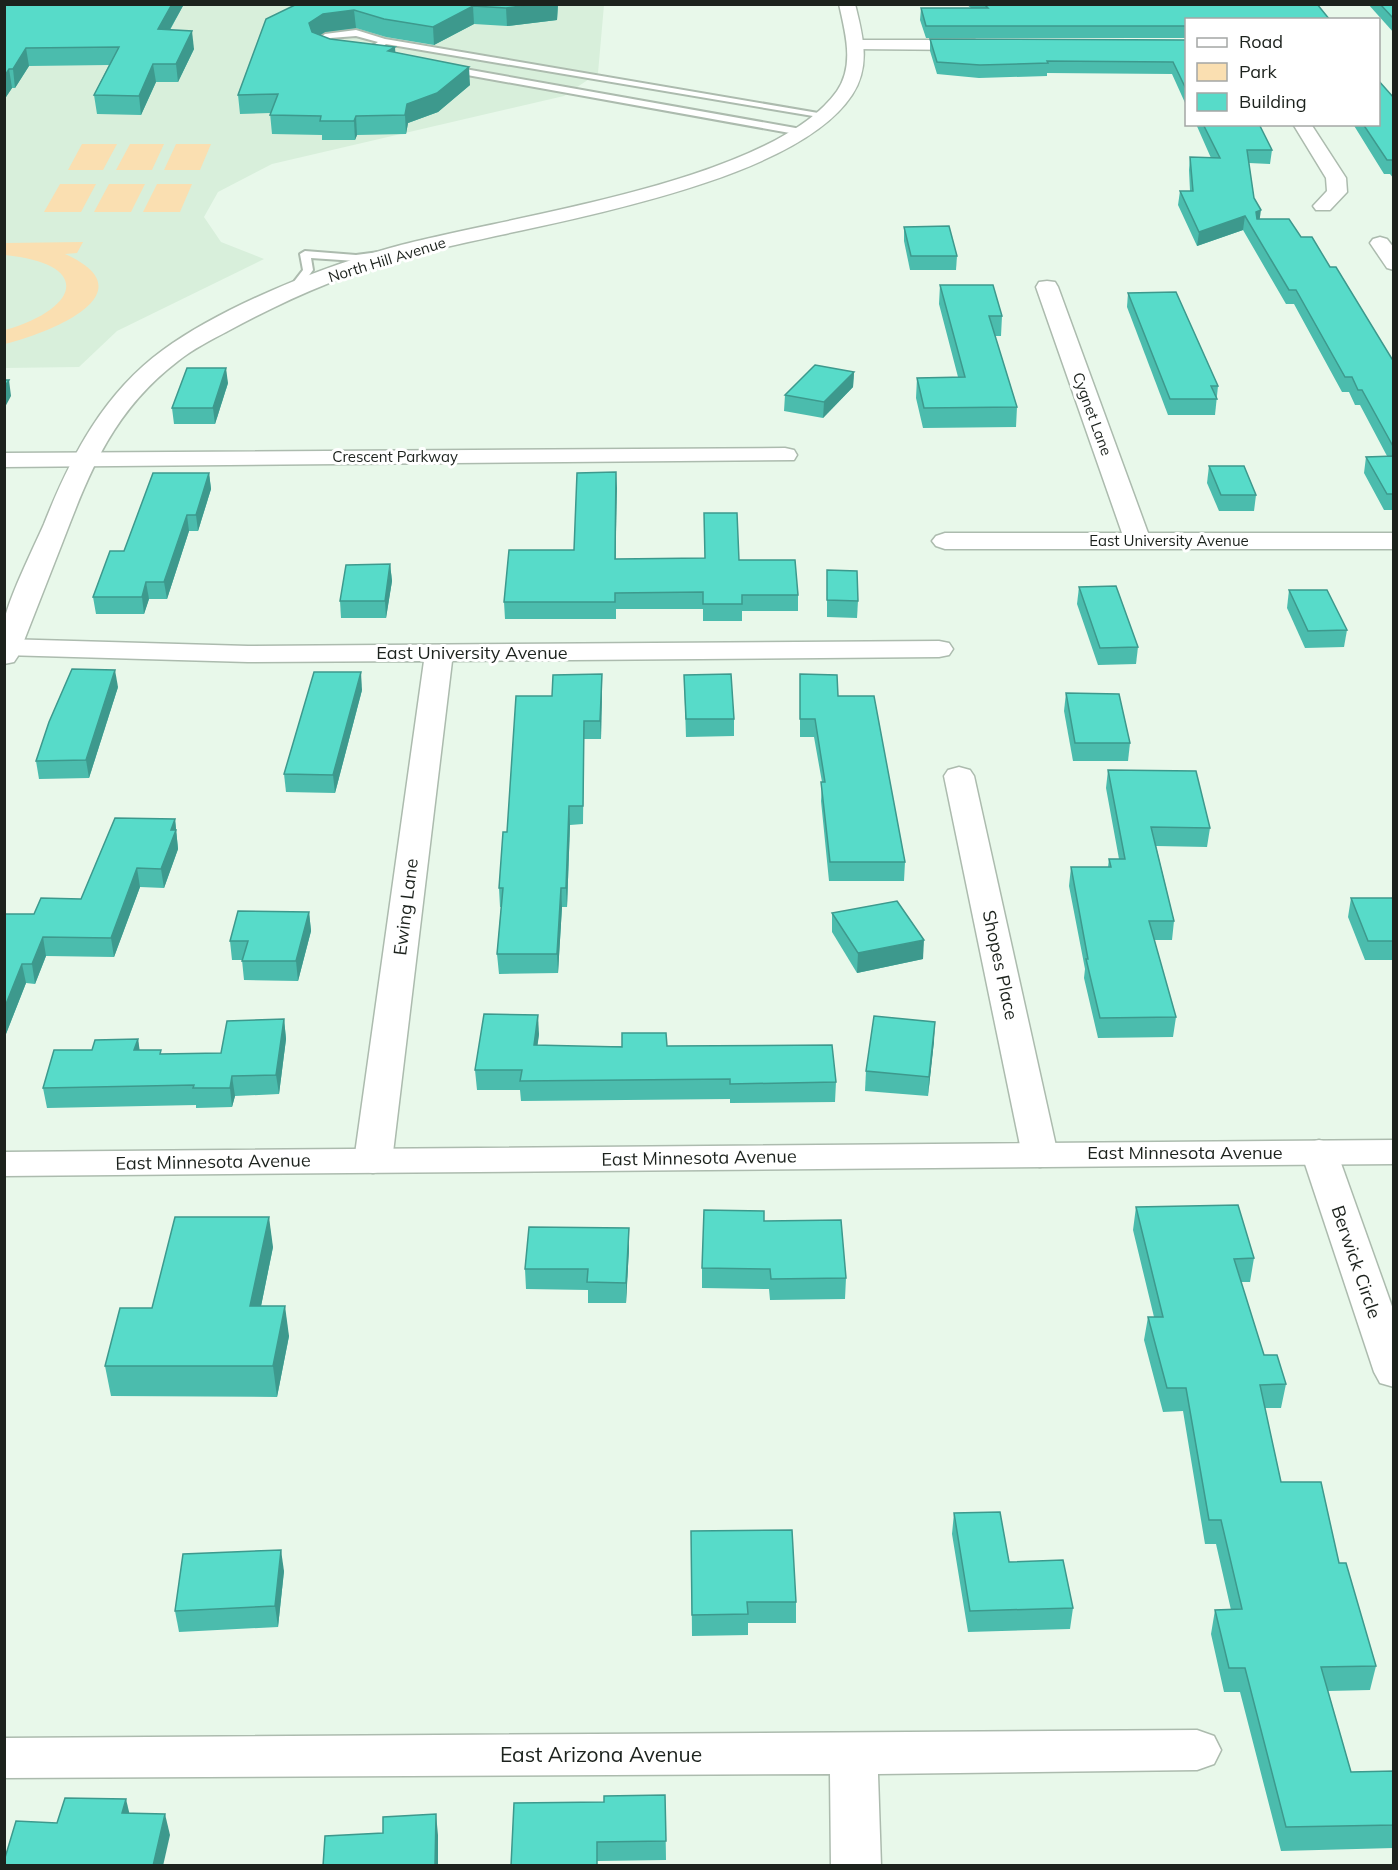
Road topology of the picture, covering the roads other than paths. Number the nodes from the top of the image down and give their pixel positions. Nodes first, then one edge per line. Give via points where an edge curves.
1 (847, 4) edge
2 (383, 41) junction
3 (856, 45) junction
4 (996, 45) edge
5 (355, 53) junction
6 (386, 58) edge
7 (442, 68) edge
8 (825, 115) junction
9 (1303, 126) edge
10 (801, 132) junction
11 (1323, 206) dead end
12 (1380, 243) dead end
13 (1394, 264) edge
14 (1047, 287) dead end
15 (785, 455) dead end
16 (82, 459) junction
17 (4, 460) edge
18 (945, 541) dead end
19 (1138, 541) junction
20 (1394, 541) edge
21 (939, 649) dead end
22 (6, 650) edge
23 (439, 653) junction
24 (959, 776) dead end
25 (1319, 1152) junction
26 (1394, 1152) edge
27 (1040, 1155) junction
28 (373, 1161) junction
29 (4, 1164) edge
30 (1394, 1372) edge
31 (1197, 1750) dead end
32 (854, 1754) junction
33 (4, 1758) edge
34 (856, 1866) edge

1 - 3 street, North Hill Avenue
2 - 5 lane via 376,48
2 - 5 lane via 369,34 348,33 328,36 316,43 326,51
2 - 8 lane
3 - 4 street
3 - 8 street, North Hill Avenue via 856,64 845,93
5 - 6 lane
7 - 10 lane
8 - 10 street, North Hill Avenue
9 - 11 street via 1336,178 1337,192
10 - 16 street, North Hill Avenue via 755,158 678,184 398,253 291,292 233,319 171,355 132,388 105,421
12 - 13 street
14 - 19 street, Cygnet Lane
15 - 16 street, Crescent Parkway
16 - 17 street, Crescent Parkway
16 - 22 street, North Hill Avenue
18 - 19 street, East University Avenue
19 - 20 street, East University Avenue
21 - 23 street, East University Avenue
22 - 23 street, East University Avenue
23 - 28 street, Ewing Lane
24 - 27 street, Shopes Place
25 - 26 street, East Minnesota Avenue
25 - 27 street, East Minnesota Avenue
25 - 30 street, Berwick Circle
27 - 28 street, East Minnesota Avenue
28 - 29 street, East Minnesota Avenue
31 - 32 street, East Arizona Avenue
32 - 33 street, East Arizona Avenue
32 - 34 street

